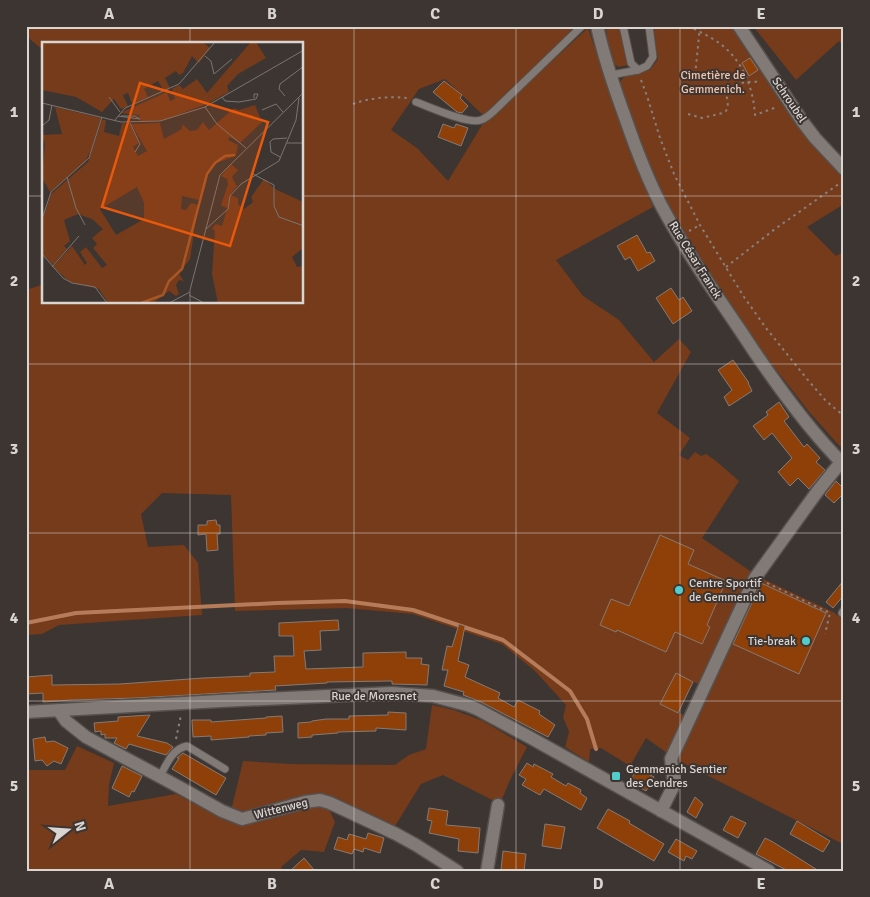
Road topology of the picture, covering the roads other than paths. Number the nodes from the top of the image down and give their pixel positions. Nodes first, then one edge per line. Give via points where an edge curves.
1 (582, 26) edge
2 (596, 26) edge
3 (623, 26) edge
4 (649, 26) edge
5 (739, 26) edge
6 (638, 70) junction
7 (611, 75) junction
8 (416, 102) road end
9 (844, 169) edge
10 (842, 464) edge
11 (59, 711) junction
12 (26, 712) edge
13 (225, 769) dead end
14 (160, 776) junction
15 (498, 805) dead end
16 (661, 811) junction
17 (457, 871) edge
18 (487, 871) edge
19 (769, 871) edge

1 - 8 lane via 480,121 458,118
2 - 7 street, Rue César Franck
3 - 6 lane via 631,63
4 - 6 lane via 653,57 647,66
5 - 9 street, Schroubel via 802,121
6 - 7 lane
7 - 10 street, Rue César Franck via 640,158 680,237 780,389
10 - 16 street via 817,492 755,578 671,759 674,785
11 - 12 street, Rue de Moresnet
11 - 14 street, Wittenweg via 86,737
11 - 16 street, Rue de Moresnet via 392,693 432,696 477,710
13 - 14 lane via 187,746 174,752
14 - 17 street, Wittenweg via 242,819 320,800 396,834
15 - 18 street
16 - 19 street, Rue de Moresnet

